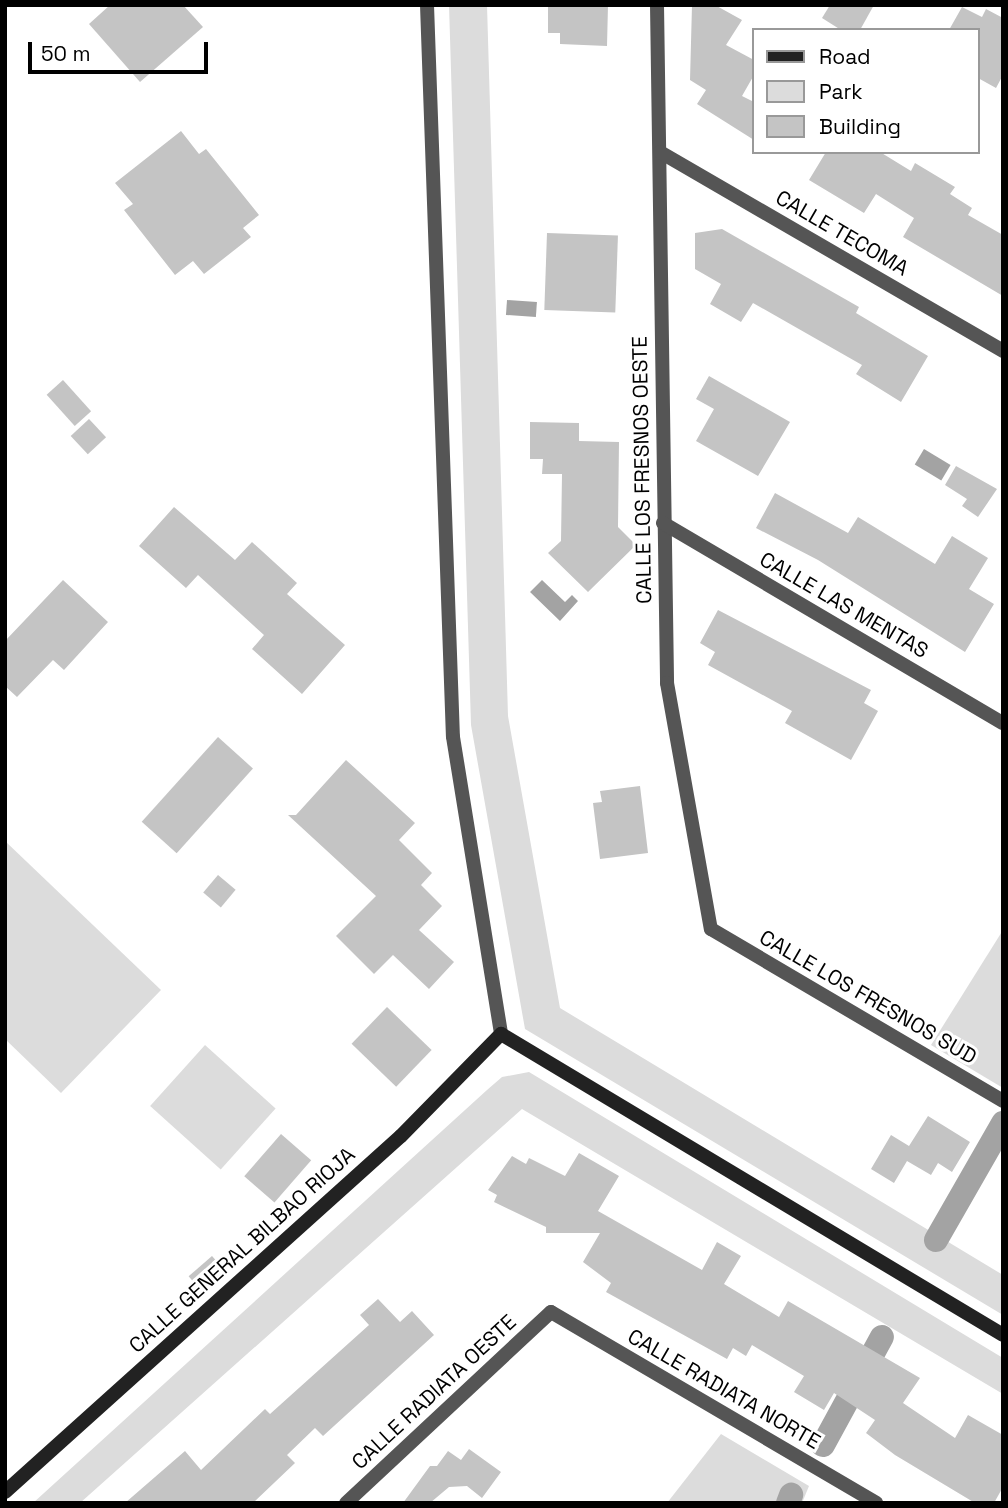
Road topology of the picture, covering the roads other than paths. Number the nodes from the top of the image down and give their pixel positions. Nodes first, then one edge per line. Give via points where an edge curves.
1 (427, 5) edge
2 (657, 5) edge
3 (660, 152) junction
4 (1003, 351) edge
5 (663, 523) junction
6 (1003, 723) edge
7 (711, 929) joint
8 (501, 1034) junction
9 (1003, 1101) edge
10 (551, 1312) joint
11 (1003, 1335) edge
12 (5, 1492) edge
13 (346, 1503) edge
14 (876, 1503) edge

1 - 8 street via 453,737
2 - 3 street, CALLE LOS FRESNOS OESTE
3 - 4 street, CALLE TECOMA
3 - 5 street, CALLE LOS FRESNOS OESTE
5 - 6 street, CALLE LAS MENTAS
5 - 7 street, CALLE LOS FRESNOS OESTE via 667,683
7 - 9 street, CALLE LOS FRESNOS SUD
8 - 11 street
8 - 12 street, CALLE GENERAL BILBAO RIOJA via 401,1136
10 - 13 street, CALLE RADIATA OESTE
10 - 14 street, CALLE RADIATA NORTE

